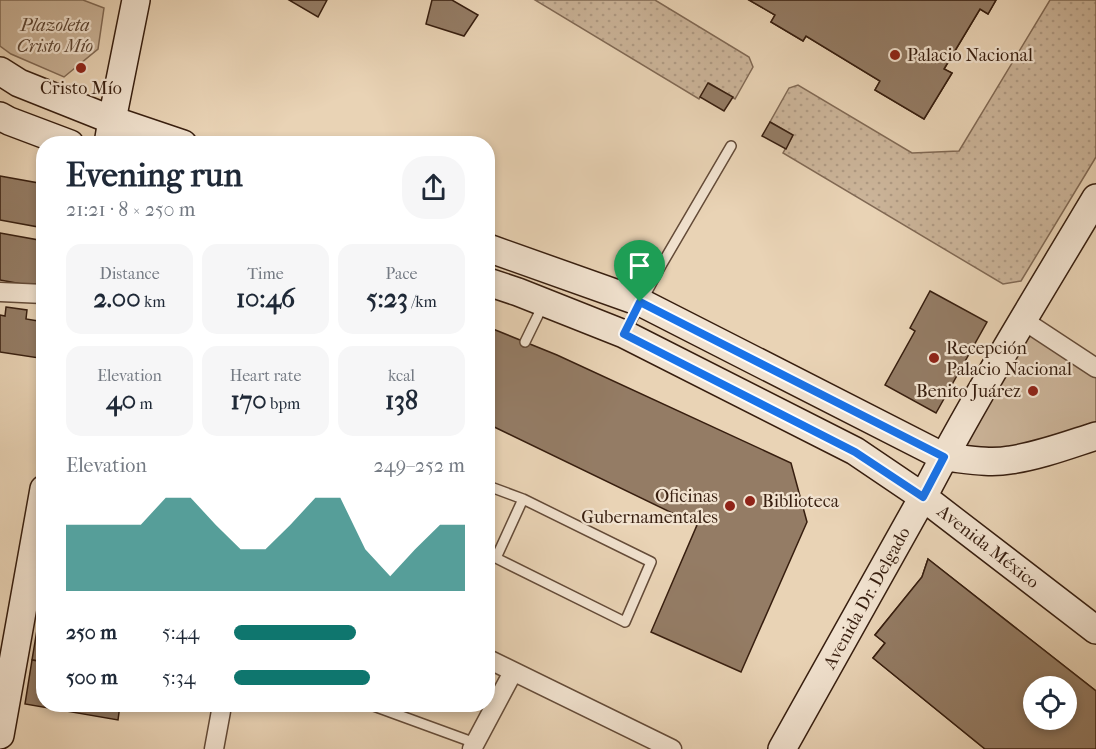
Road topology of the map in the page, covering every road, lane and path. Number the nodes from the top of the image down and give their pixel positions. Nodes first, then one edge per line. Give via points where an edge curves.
1 (136, 0) edge
2 (0, 71) edge
3 (0, 116) edge
4 (110, 132) edge
5 (49, 136) edge
6 (134, 136) edge
7 (731, 146) dead end
8 (1096, 198) edge
9 (495, 250) edge
10 (495, 284) edge
11 (0, 292) edge
12 (36, 294) edge
13 (544, 302) junction
14 (640, 302) junction
15 (1023, 320) junction
16 (624, 334) junction
17 (525, 342) dead end
18 (1096, 368) edge
19 (1096, 436) edge
20 (944, 457) junction
21 (495, 489) edge
22 (923, 497) junction
23 (523, 499) junction
24 (36, 531) edge
25 (1096, 630) edge
26 (8, 643) edge
27 (495, 663) edge
28 (513, 672) junction
29 (495, 705) edge
30 (221, 712) edge
31 (388, 712) edge
32 (491, 712) edge
33 (0, 733) edge
34 (473, 746) edge
35 (214, 749) edge
36 (672, 749) edge
37 (782, 749) edge

1 - 4 main road
2 - 4 main road
3 - 5 main road
4 - 6 main road
7 - 14 lane
8 - 15 main road, Avenida Dr. Delgado
9 - 14 main road
10 - 13 main road, Avenida México
11 - 12 street
13 - 16 main road, Avenida México
13 - 17 lane
14 - 16 lane
14 - 20 main road
15 - 18 street
15 - 20 main road, Avenida Dr. Delgado
16 - 22 main road, Avenida México via 855,452
19 - 20 main road via 1009,461
20 - 22 main road, Avenida Dr. Delgado
21 - 23 lane
22 - 25 main road, Avenida México
22 - 37 main road, Avenida Dr. Delgado
23 - 23 lane via 651,562 625,622 496,558
24 - 26 main road
26 - 33 main road
27 - 28 street
28 - 29 street
28 - 36 street
30 - 35 street
31 - 34 lane
32 - 34 street

